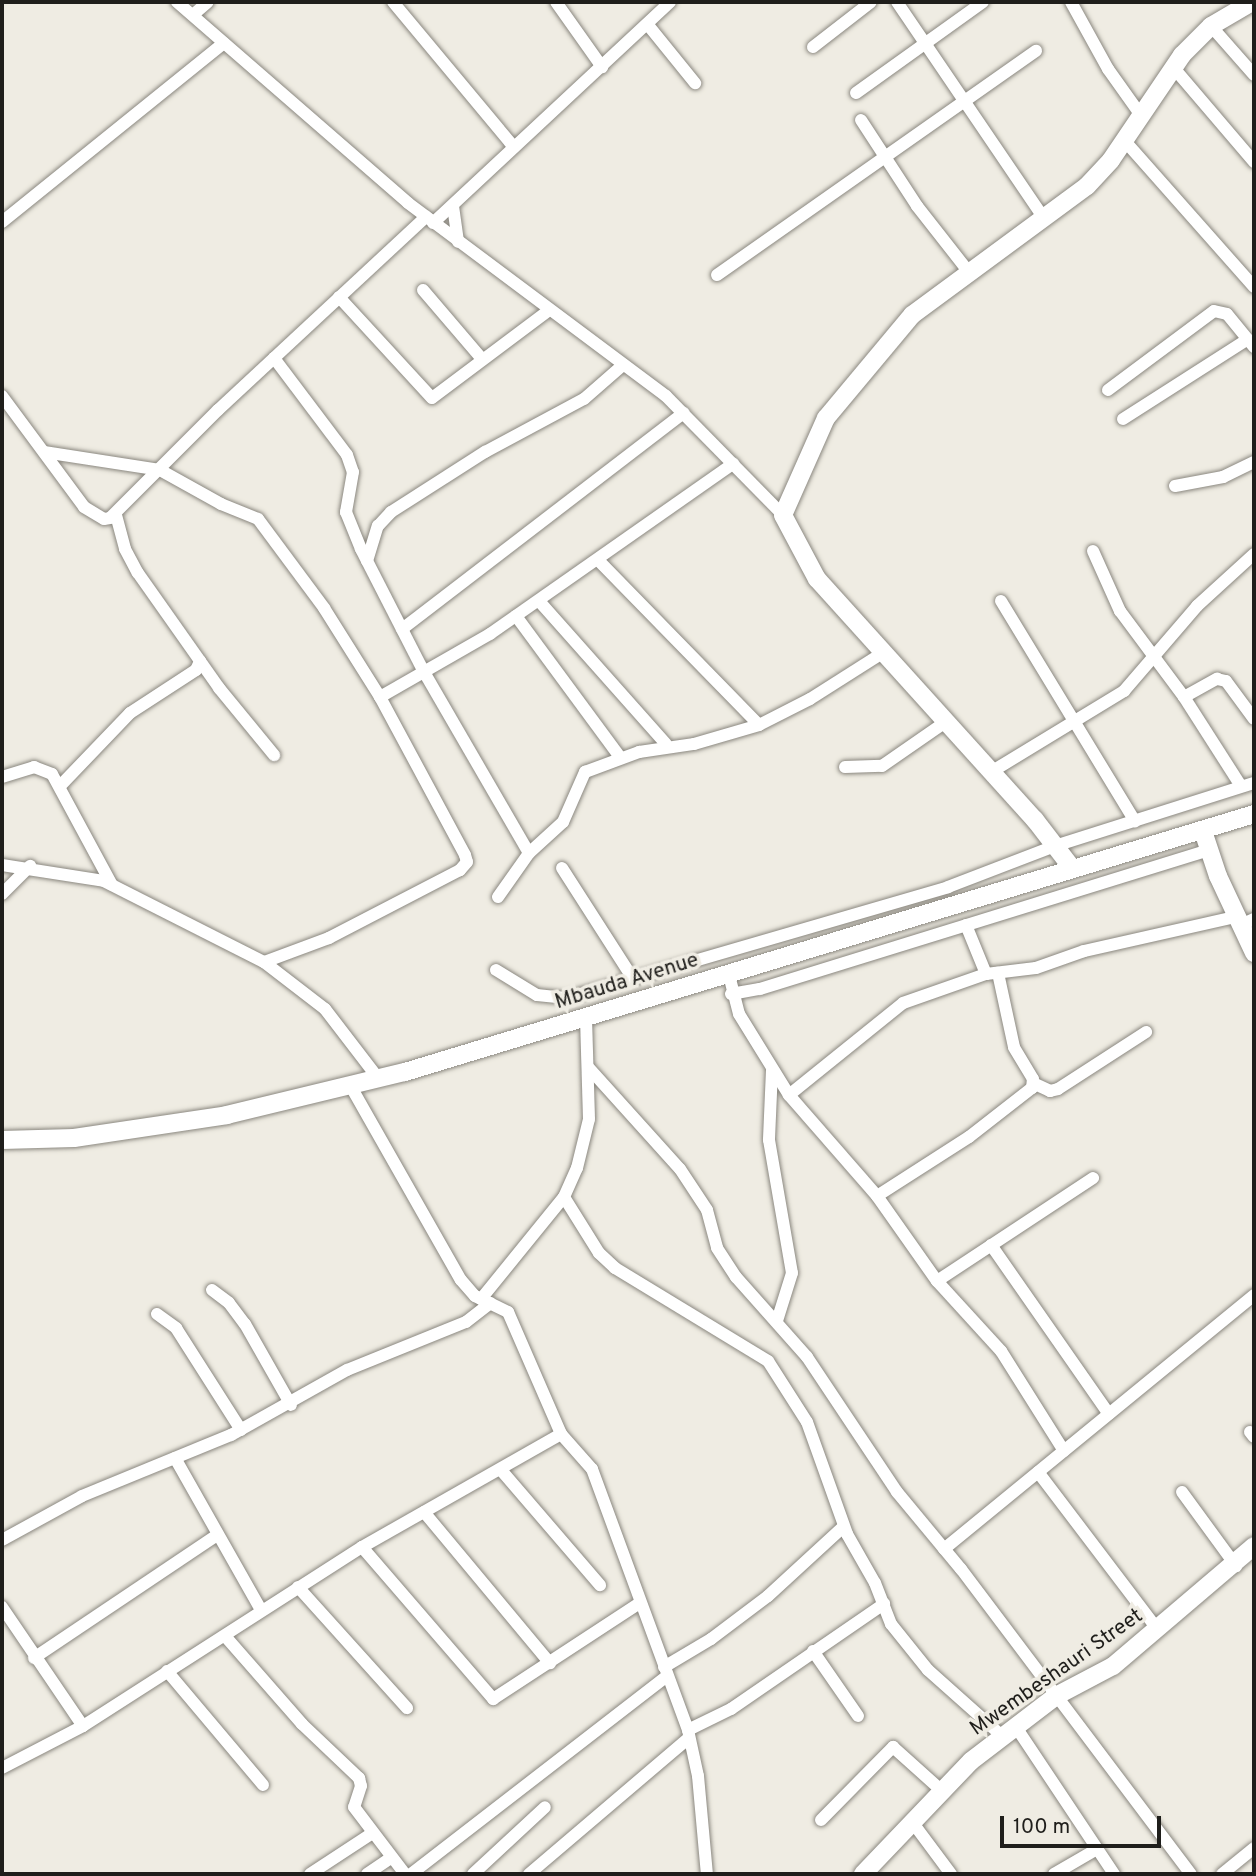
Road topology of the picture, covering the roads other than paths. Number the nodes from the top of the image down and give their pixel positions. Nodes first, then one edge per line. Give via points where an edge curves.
1 (177, 2) edge
2 (208, 2) edge
3 (393, 2) edge
4 (556, 2) edge
5 (670, 2) edge
6 (871, 2) edge
7 (897, 2) edge
8 (983, 2) edge
9 (1071, 2) edge
10 (1251, 7) edge
11 (194, 14) junction
12 (648, 25) junction
13 (1211, 26) junction
14 (224, 43) junction
15 (927, 44) junction
16 (813, 47) dead end
17 (1037, 51) dead end
18 (1173, 66) junction
19 (602, 67) junction
20 (1254, 75) edge
21 (695, 83) dead end
22 (856, 93) dead end
23 (963, 104) junction
24 (1140, 114) junction
25 (862, 120) dead end
26 (1124, 140) junction
27 (513, 146) junction
28 (887, 156) junction
29 (1254, 162) edge
30 (453, 206) junction
31 (1044, 217) junction
32 (430, 220) junction
33 (2, 222) edge
34 (458, 242) junction
35 (968, 271) junction
36 (718, 275) dead end
37 (1254, 287) edge
38 (423, 290) dead end
39 (339, 297) junction
40 (548, 311) junction
41 (1252, 342) edge
42 (274, 358) junction
43 (482, 359) junction
44 (623, 365) junction
45 (1108, 390) dead end
46 (2, 396) edge
47 (684, 413) junction
48 (1123, 419) dead end
49 (44, 452) junction
50 (1254, 462) edge
51 (733, 464) junction
52 (160, 470) junction
53 (1175, 486) dead end
54 (116, 515) junction
55 (783, 515) junction
56 (1093, 551) dead end
57 (1254, 554) edge
58 (367, 561) junction
59 (599, 561) junction
60 (539, 601) junction
61 (1001, 601) dead end
62 (516, 616) junction
63 (402, 629) junction
64 (881, 654) junction
65 (1154, 658) junction
66 (200, 661) junction
67 (424, 672) junction
68 (1184, 696) junction
69 (380, 697) junction
70 (1254, 719) edge
71 (1077, 720) junction
72 (944, 723) junction
73 (759, 724) junction
74 (666, 744) junction
75 (274, 755) dead end
76 (620, 757) junction
77 (845, 767) dead end
78 (991, 772) junction
79 (2, 777) edge
80 (1254, 783) edge
81 (61, 786) junction
82 (1241, 786) junction
83 (1254, 814) edge
84 (1135, 821) junction
85 (1203, 831) junction
86 (1055, 846) junction
87 (1209, 850) junction
88 (529, 853) junction
89 (2, 865) edge
90 (30, 866) junction
91 (562, 868) dead end
92 (1072, 868) junction
93 (112, 885) junction
94 (2, 894) edge
95 (498, 897) dead end
96 (1243, 921) edge
97 (966, 925) junction
98 (1254, 953) edge
99 (264, 962) junction
100 (496, 970) dead end
101 (992, 973) junction
102 (729, 975) junction
103 (634, 981) junction
104 (731, 994) junction
105 (586, 1018) junction
106 (1146, 1032) dead end
107 (588, 1067) junction
108 (772, 1070) junction
109 (378, 1078) junction
110 (1033, 1083) junction
111 (350, 1085) junction
112 (789, 1095) junction
113 (2, 1140) edge
114 (1093, 1178) dead end
115 (877, 1196) junction
116 (564, 1197) junction
117 (991, 1245) junction
118 (937, 1281) junction
119 (212, 1290) dead end
120 (1254, 1295) edge
121 (485, 1301) junction
122 (157, 1314) dead end
123 (777, 1321) junction
124 (291, 1405) junction
125 (1109, 1414) junction
126 (240, 1430) junction
127 (561, 1434) junction
128 (1064, 1451) junction
129 (175, 1458) junction
130 (501, 1469) junction
131 (1038, 1472) junction
132 (1182, 1492) dead end
133 (424, 1513) junction
134 (844, 1527) junction
135 (217, 1535) junction
136 (2, 1541) edge
137 (1254, 1546) edge
138 (362, 1547) junction
139 (944, 1549) junction
140 (1236, 1566) junction
141 (600, 1585) dead end
142 (298, 1587) junction
143 (638, 1604) junction
144 (884, 1604) junction
145 (2, 1606) edge
146 (261, 1610) junction
147 (1158, 1630) junction
148 (225, 1636) junction
149 (813, 1651) junction
150 (34, 1658) junction
151 (550, 1663) junction
152 (167, 1671) junction
153 (666, 1672) junction
154 (1056, 1696) junction
155 (407, 1709) dead end
156 (858, 1716) dead end
157 (83, 1726) junction
158 (1009, 1731) junction
159 (689, 1734) junction
160 (2, 1768) edge
161 (263, 1786) dead end
162 (941, 1790) junction
163 (545, 1807) dead end
164 (821, 1820) dead end
165 (913, 1823) junction
166 (371, 1834) junction
167 (1254, 1848) edge
168 (1097, 1849) junction
169 (391, 1858) junction
170 (310, 1874) edge
171 (367, 1874) edge
172 (405, 1874) edge
173 (411, 1874) edge
174 (473, 1874) edge
175 (529, 1874) edge
176 (707, 1874) edge
177 (863, 1874) edge
178 (951, 1874) edge
179 (1054, 1874) edge
180 (1114, 1874) edge
181 (1191, 1874) edge
182 (1222, 1874) edge

1 - 11 street
2 - 11 street
3 - 27 street
4 - 19 street
5 - 12 street
6 - 16 street
7 - 15 street
8 - 15 street
9 - 24 street via 1108,69
10 - 13 street
11 - 14 street
12 - 19 street
12 - 21 street
13 - 18 street
13 - 20 street
14 - 32 street
14 - 33 street
15 - 22 street
15 - 23 street
17 - 23 street
18 - 24 street
18 - 29 street
19 - 27 street
23 - 28 street
23 - 31 street
24 - 26 street
25 - 28 street
26 - 31 street via 1087,186
26 - 37 street
27 - 30 street
28 - 35 street via 917,206
28 - 36 street
30 - 32 street
30 - 34 street
31 - 35 street
32 - 34 street
32 - 39 street
34 - 40 street
35 - 55 street via 912,315 844,394 811,445
38 - 43 street
39 - 42 street
39 - 43 street via 432,398
40 - 43 street
40 - 44 street
41 - 45 street via 1227,314 1214,310
41 - 48 street
42 - 52 street
42 - 58 street via 353,468 346,512
44 - 47 street
44 - 58 street via 584,399 485,452 391,512 379,526
46 - 49 street
47 - 51 street
47 - 63 street
49 - 52 street
49 - 54 street via 84,508 104,519
50 - 53 street via 1223,477
51 - 55 street
51 - 59 street
52 - 54 street
52 - 69 street via 258,519 324,608
54 - 66 street via 138,573
55 - 64 street via 817,579
56 - 65 street via 1120,611
57 - 65 street via 1197,606
58 - 63 street
59 - 60 street
59 - 73 street
60 - 62 street
60 - 74 street
61 - 71 street
62 - 67 street
62 - 76 street
63 - 67 street
64 - 72 street
64 - 73 street via 810,699
65 - 68 street
65 - 71 street via 1124,691
66 - 75 street
66 - 81 street via 191,674 130,713
67 - 69 street
67 - 88 street
68 - 70 street via 1217,679 1226,681
68 - 82 street
69 - 99 street via 467,862 460,870 329,938
71 - 78 street
71 - 84 street
72 - 77 street via 882,766
72 - 78 street
73 - 74 street via 694,744
74 - 76 street
76 - 88 street via 585,772 563,822
78 - 86 street
79 - 81 street via 40,767
80 - 82 street
81 - 93 street
82 - 84 street
83 - 85 street, Mbauda Avenue
84 - 86 street
85 - 87 street
85 - 92 street, Mbauda Avenue
86 - 92 street
86 - 103 street via 948,887
87 - 96 street
87 - 97 street
88 - 95 street
89 - 90 street
90 - 93 street
90 - 94 street
91 - 103 street
92 - 102 street, Mbauda Avenue
93 - 99 street
96 - 98 street
96 - 101 street via 1084,951 1035,968
97 - 101 street
97 - 104 street
99 - 109 street via 325,1009
100 - 103 street via 537,995 566,998
101 - 110 street via 1014,1047
101 - 112 street via 903,1003
102 - 104 street
102 - 105 street, Mbauda Avenue
104 - 108 street
105 - 107 street
105 - 109 street, Mbauda Avenue
106 - 110 street via 1058,1090
107 - 116 street via 589,1119
107 - 123 street via 680,1169 707,1210 717,1248 736,1277
108 - 112 street
108 - 123 street via 769,1140 792,1273
109 - 111 street, Mbauda Avenue
110 - 115 street via 969,1137
111 - 113 street, Mbauda Avenue via 227,1115 74,1138
111 - 121 street via 461,1280
112 - 115 street
114 - 117 street
115 - 118 street
116 - 121 street
116 - 134 street via 599,1253 615,1268 768,1361 807,1422
117 - 118 street
117 - 125 street
118 - 128 street via 1001,1351
119 - 124 street via 245,1324
120 - 125 street
121 - 124 street via 466,1322 347,1370
121 - 127 street via 508,1312
122 - 126 street via 176,1328
123 - 139 street via 807,1357 897,1492
124 - 126 street
125 - 128 street
126 - 129 street
127 - 130 street
127 - 143 street via 592,1469
128 - 131 street
129 - 135 street
129 - 136 street via 82,1496
130 - 133 street
130 - 141 street
131 - 139 street
131 - 147 street
132 - 140 street
133 - 138 street
133 - 151 street
134 - 144 street
134 - 153 street via 768,1596
135 - 146 street
135 - 150 street
137 - 140 street, Mwembeshauri Street
138 - 142 street
138 - 151 street via 490,1698 497,1699
139 - 154 street
140 - 147 street, Mwembeshauri Street
142 - 146 street
142 - 155 street
143 - 151 street
143 - 153 street
144 - 149 street
144 - 158 street via 902,1642
145 - 150 street
146 - 148 street
147 - 154 street, Mwembeshauri Street via 1113,1666
148 - 152 street
148 - 166 street via 302,1724 359,1778 354,1807
149 - 156 street
149 - 159 street
150 - 157 street
152 - 157 street
152 - 161 street
153 - 159 street
153 - 173 street
154 - 158 street, Mwembeshauri Street
154 - 181 street
157 - 160 street
158 - 162 street, Mwembeshauri Street
158 - 168 street
159 - 175 street
159 - 176 street via 698,1776
162 - 164 street via 893,1747
162 - 165 street, Mwembeshauri Street
163 - 174 street
165 - 177 street, Mwembeshauri Street
165 - 178 street
166 - 169 street
166 - 170 street
167 - 182 street
168 - 179 street
168 - 180 street
169 - 171 street
169 - 172 street

